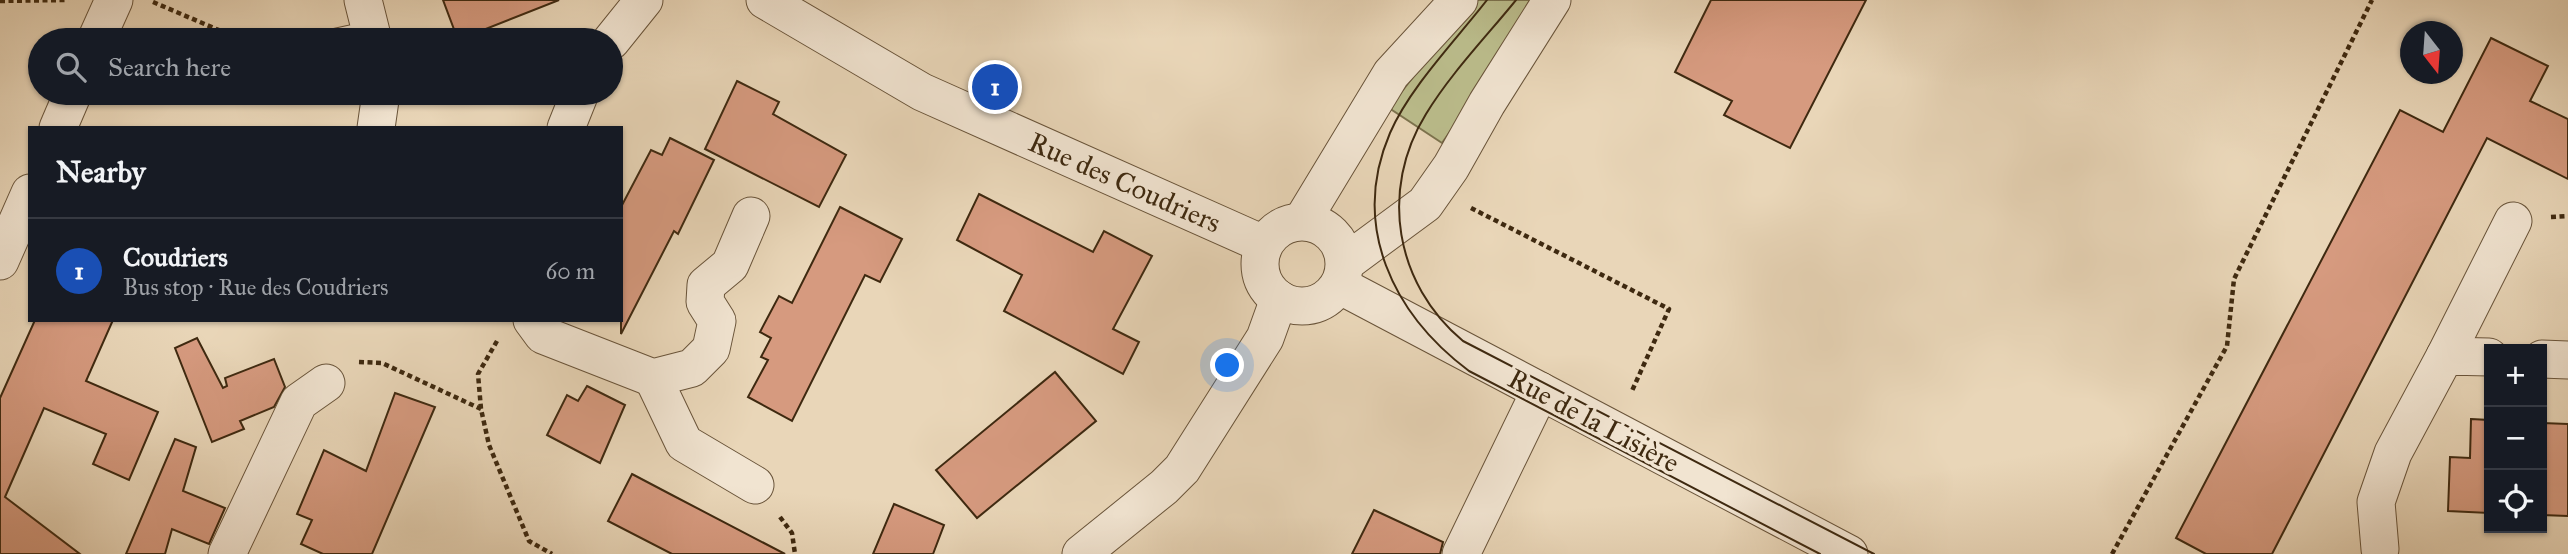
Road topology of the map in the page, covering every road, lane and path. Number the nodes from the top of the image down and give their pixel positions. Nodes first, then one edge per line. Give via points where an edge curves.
1 (68, 0) edge
2 (114, 0) edge
3 (149, 0) edge
4 (644, 0) edge
5 (765, 0) edge
6 (1459, 0) edge
7 (1552, 0) edge
8 (2372, 0) edge
9 (0, 1) edge
10 (806, 10) edge
11 (101, 28) edge
12 (214, 28) edge
13 (621, 28) edge
14 (68, 105) edge
15 (379, 105) edge
16 (575, 105) edge
17 (59, 126) edge
18 (376, 126) edge
19 (567, 126) edge
20 (28, 198) edge
21 (1463, 204) dead end
22 (751, 216) dead end
23 (1302, 221) junction
24 (2514, 221) dead end
25 (1264, 244) junction
26 (0, 261) edge
27 (1342, 274) junction
28 (1279, 299) junction
29 (517, 326) edge
30 (2445, 356) junction
31 (2484, 357) edge
32 (2547, 359) edge
33 (2568, 360) edge
34 (653, 378) junction
35 (326, 383) joint
36 (1540, 391) junction
37 (1627, 403) dead end
38 (481, 409) junction
39 (755, 485) dead end
40 (2380, 549) dead end
41 (227, 554) edge
42 (552, 554) edge
43 (1081, 554) edge
44 (1461, 554) edge
45 (1849, 554) edge
46 (2112, 554) edge

1 - 9 path
2 - 11 street
3 - 12 path
4 - 13 street
5 - 10 street, Rue des Coudriers
6 - 23 street via 1391,74
7 - 27 street via 1425,204
8 - 46 path via 2234,279 2227,346
10 - 25 street, Rue des Coudriers via 922,92
14 - 17 street
15 - 18 street
16 - 19 street
20 - 26 street
21 - 37 path via 1668,309
22 - 34 street via 730,265 706,285 705,302 717,321 711,349 692,368
23 - 25 street via 1281,228
23 - 27 street via 1331,232 1343,249
24 - 30 street
25 - 28 street via 1262,277
27 - 28 street via 1330,296 1310,306
27 - 36 street, Rue de la Lisière
28 - 43 street via 1265,338 1182,469
29 - 34 street
29 - 38 path via 478,374
30 - 31 street
30 - 40 street via 2393,453 2376,502
32 - 33 street
34 - 39 street via 684,443
35 - 38 path via 325,371 357,362 382,363
35 - 41 street via 299,402
36 - 44 street
36 - 45 street, Rue de la Lisière
38 - 42 path via 500,475 529,541

